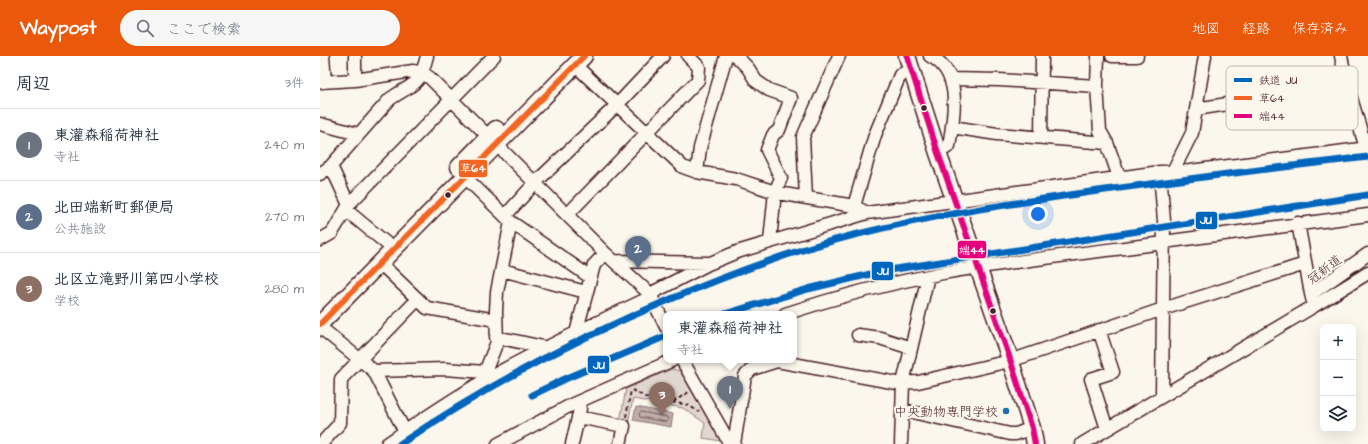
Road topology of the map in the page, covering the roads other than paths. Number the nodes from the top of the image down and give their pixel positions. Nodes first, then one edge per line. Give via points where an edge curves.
1 (323, 56) edge
2 (355, 56) edge
3 (426, 56) edge
4 (494, 56) edge
5 (663, 56) edge
6 (688, 56) edge
7 (726, 56) edge
8 (736, 56) edge
9 (839, 56) edge
10 (930, 56) edge
11 (1042, 56) edge
12 (1098, 56) edge
13 (1112, 56) edge
14 (1137, 56) edge
15 (1205, 56) edge
16 (1341, 56) edge
17 (577, 59) edge
18 (909, 63) edge
19 (1343, 66) edge
20 (423, 73) junction
21 (950, 79) junction
22 (355, 80) junction
23 (322, 82) edge
24 (1042, 82) junction
25 (1097, 86) junction
26 (451, 100) junction
27 (1226, 104) edge
28 (616, 105) junction
29 (1196, 109) junction
30 (1358, 120) edge
31 (320, 124) edge
32 (952, 127) junction
33 (358, 134) junction
34 (647, 134) junction
35 (1041, 137) junction
36 (492, 141) junction
37 (1107, 143) junction
38 (1367, 148) edge
39 (938, 153) junction
40 (331, 166) junction
41 (1173, 171) junction
42 (698, 172) junction
43 (1160, 172) junction
44 (320, 174) edge
45 (465, 177) junction
46 (1119, 177) junction
47 (535, 183) junction
48 (775, 192) junction
49 (806, 198) junction
50 (954, 200) junction
51 (854, 206) junction
52 (348, 208) junction
53 (867, 212) junction
54 (568, 215) junction
55 (1368, 215) edge
56 (508, 219) junction
57 (1298, 224) junction
58 (320, 240) edge
59 (770, 242) junction
60 (1164, 242) junction
61 (386, 243) junction
62 (605, 253) junction
63 (1368, 254) edge
64 (615, 261) junction
65 (380, 263) junction
66 (711, 263) junction
67 (1305, 264) junction
68 (978, 268) junction
69 (502, 270) junction
70 (1368, 273) edge
71 (928, 276) junction
72 (590, 277) junction
73 (586, 292) junction
74 (1311, 294) junction
75 (650, 295) junction
76 (418, 299) junction
77 (1310, 308) junction
78 (1163, 309) junction
79 (320, 310) edge
80 (796, 311) edge
81 (496, 320) junction
82 (663, 321) edge
83 (320, 324) edge
84 (320, 328) edge
85 (1099, 330) junction
86 (576, 333) junction
87 (858, 336) dead end
88 (496, 337) junction
89 (548, 348) junction
90 (912, 348) junction
91 (361, 359) junction
92 (1010, 361) junction
93 (666, 363) edge
94 (684, 363) edge
95 (771, 363) edge
96 (788, 363) edge
97 (374, 371) junction
98 (487, 376) junction
99 (903, 383) junction
100 (1162, 396) junction
101 (582, 400) junction
102 (903, 410) junction
103 (578, 417) junction
104 (1032, 428) junction
105 (1106, 430) junction
106 (405, 432) junction
107 (321, 444) edge
108 (387, 444) edge
109 (498, 444) edge
110 (572, 444) edge
111 (620, 444) edge
112 (730, 444) edge
113 (734, 444) edge
114 (901, 444) edge
115 (1035, 444) edge
116 (1082, 444) edge

1 - 23 street
2 - 22 street
3 - 20 street
4 - 26 street
5 - 28 street
6 - 34 street via 699,67 698,80
7 - 42 street via 700,148
8 - 48 street via 756,81 769,90 791,98 767,150 781,178
9 - 49 street via 803,137
10 - 21 street via 940,62
11 - 24 street
12 - 25 street
13 - 14 street
15 - 29 street
16 - 19 street
17 - 28 street
17 - 36 main road
18 - 39 main road
18 - 51 street via 900,75 875,135
20 - 22 street via 413,71
20 - 26 street
20 - 33 street via 413,86 390,99
21 - 24 street
21 - 32 street via 954,106
22 - 23 street
24 - 25 street
24 - 35 street
25 - 37 street via 1100,131
26 - 36 street
26 - 52 street
27 - 29 street
28 - 34 street
28 - 47 street
29 - 41 street via 1192,133
30 - 38 street
31 - 33 street
32 - 35 street
32 - 39 street via 949,146
33 - 40 street
34 - 42 street via 679,165
34 - 54 street
35 - 37 street
36 - 45 main road
36 - 47 street
36 - 61 main road
37 - 46 street
38 - 41 street via 1190,171
39 - 50 main road
40 - 44 street
40 - 52 street
41 - 43 street
42 - 48 street via 741,180
43 - 46 street
43 - 60 street
45 - 56 street
45 - 65 main road
46 - 50 street
47 - 54 street
47 - 56 street
48 - 49 street
48 - 59 street
49 - 51 street
50 - 53 street
50 - 68 main road
51 - 53 street
52 - 58 street via 332,232
52 - 61 street
53 - 59 street
54 - 62 street
55 - 57 street
56 - 69 street
56 - 72 street
57 - 60 street
57 - 67 street
59 - 66 street
60 - 68 street
60 - 78 street
61 - 79 main road
62 - 64 street
62 - 72 street via 594,265
63 - 74 street, 冠新道
64 - 66 street
64 - 75 street
65 - 76 street
65 - 83 main road
66 - 75 street
67 - 74 street
67 - 78 street
68 - 71 street
68 - 92 main road
69 - 73 street
69 - 81 street via 497,292
70 - 77 street
71 - 80 street
71 - 90 street
72 - 73 street
73 - 86 street
74 - 77 street, 冠新道
75 - 82 street
75 - 86 street
76 - 81 street via 427,308
76 - 91 street
77 - 100 street
78 - 85 street
78 - 100 street
81 - 88 street
84 - 91 street
85 - 92 street
85 - 105 street via 1113,372 1091,379
86 - 89 street
87 - 90 street via 880,338
88 - 89 street
88 - 98 street via 497,342
89 - 98 street
90 - 99 street
91 - 97 street
91 - 107 street via 341,379 340,423
92 - 99 street via 918,382
92 - 104 main road
93 - 101 street
94 - 112 street
95 - 113 street via 752,369 745,376
96 - 99 street
97 - 98 street via 445,369
97 - 106 street
98 - 106 street
99 - 102 street
100 - 105 street
101 - 103 street
101 - 109 street
102 - 104 street via 1010,434
102 - 114 street
103 - 110 street
103 - 111 street via 624,426
104 - 115 main road
105 - 116 street
106 - 108 street

